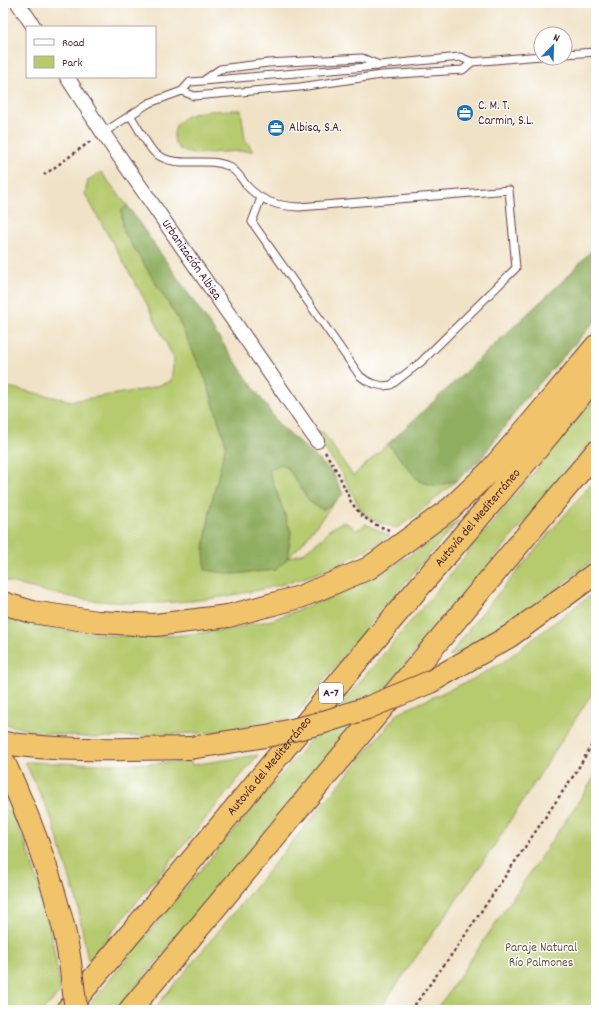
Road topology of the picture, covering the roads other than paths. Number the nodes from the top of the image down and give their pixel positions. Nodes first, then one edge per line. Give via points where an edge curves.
1 (18, 3) edge
2 (33, 26) edge
3 (596, 52) edge
4 (573, 53) edge
5 (533, 57) edge
6 (472, 62) junction
7 (379, 66) junction
8 (68, 78) edge
9 (203, 81) junction
10 (182, 91) junction
11 (130, 115) junction
12 (103, 133) junction
13 (261, 198) junction
14 (596, 346) edge
15 (596, 376) edge
16 (317, 441) road end
17 (596, 452) edge
18 (596, 573) edge
19 (3, 603) edge
20 (3, 743) edge
21 (3, 760) edge
22 (67, 1010) edge
23 (76, 1010) edge
24 (130, 1010) edge

1 - 2 street
3 - 4 lane
5 - 6 lane
6 - 7 lane via 460,57
6 - 10 lane via 463,70 381,75 300,87 194,96
7 - 9 lane
7 - 9 lane via 362,58 268,63 220,69
8 - 12 street, Urbanización Albisa
9 - 10 lane via 190,82
10 - 11 lane via 149,103
11 - 12 lane
11 - 13 lane via 154,153 184,162 217,162 230,167
12 - 16 street, Urbanización Albisa
13 - 13 lane via 252,222 360,376 383,386 391,384 420,362 516,268 509,190 298,207 279,206
14 - 19 highway via 489,472 451,508 369,568 300,597 228,616 156,625 98,622 32,612
15 - 22 highway, Autovía del Mediterráneo / A-7
17 - 24 highway
18 - 20 highway, bridge via 510,636 430,682 367,708 320,723 272,735 190,748 79,750
21 - 23 highway, bridge via 41,851 61,915

